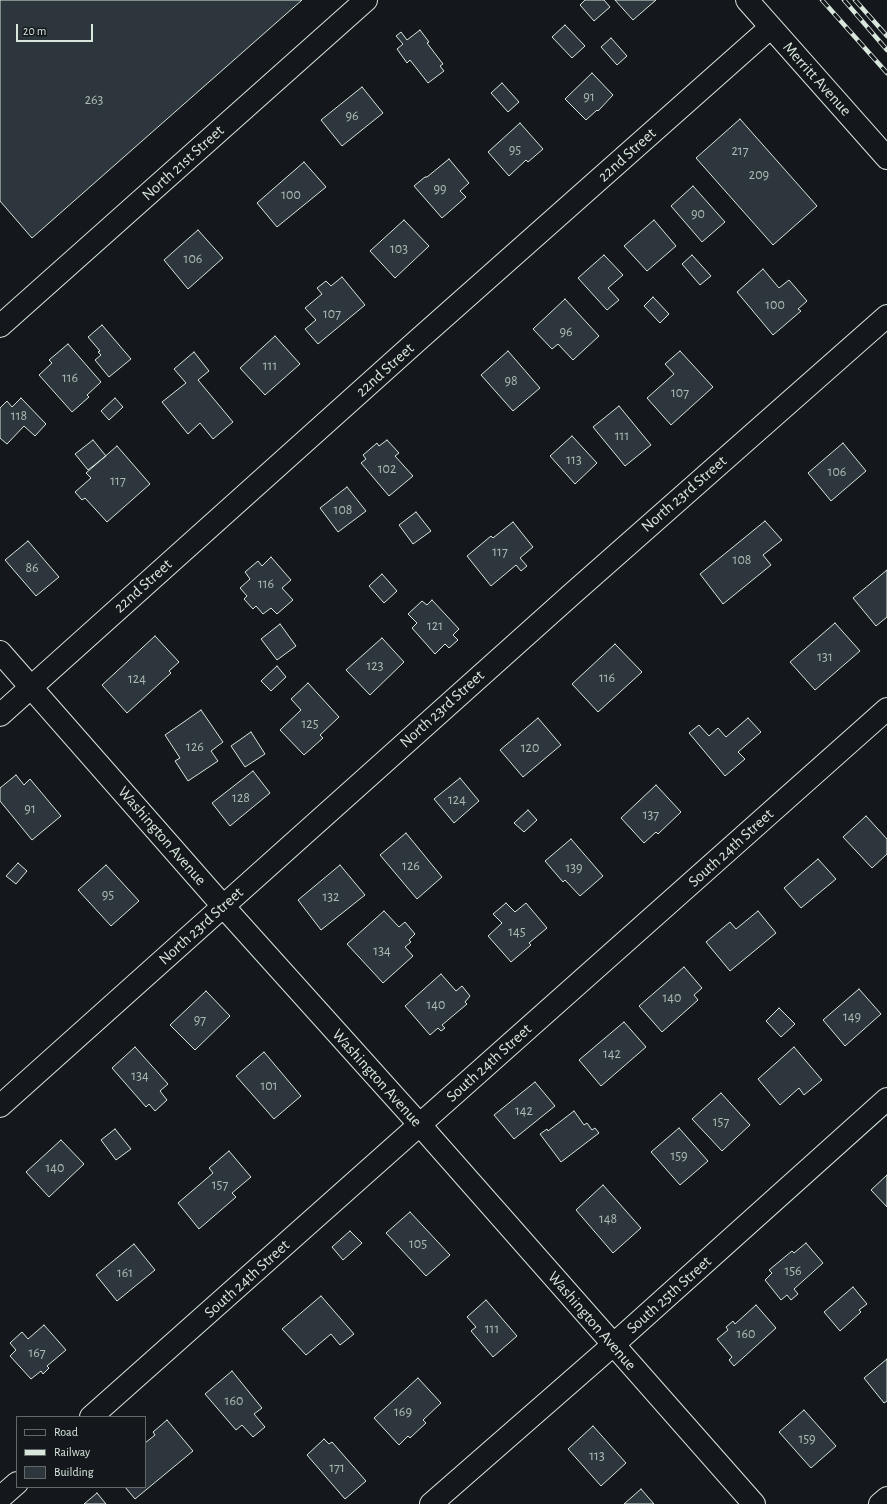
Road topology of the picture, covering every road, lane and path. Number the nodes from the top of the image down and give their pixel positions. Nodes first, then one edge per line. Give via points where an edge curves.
1 (366, 0) edge
2 (748, 0) edge
3 (771, 27) junction
4 (887, 158) edge
5 (887, 316) edge
6 (0, 326) edge
7 (0, 652) edge
8 (31, 687) junction
9 (887, 709) edge
10 (0, 715) edge
11 (223, 906) junction
12 (887, 1099) edge
13 (0, 1106) edge
14 (420, 1125) junction
15 (613, 1345) junction
16 (92, 1416) edge
17 (16, 1484) edge
18 (0, 1498) edge
19 (887, 1498) edge
20 (431, 1504) edge
21 (754, 1504) edge
22 (880, 1504) edge

1 - 6 street, North 21st Street
2 - 3 street, Merritt Avenue
3 - 4 street, Merritt Avenue
3 - 8 street, 22nd Street
5 - 11 street, North 23rd Street
7 - 8 street, Washington Avenue
8 - 10 street, 22nd Street
8 - 11 street, Washington Avenue
9 - 14 street, South 24th Street
11 - 13 street, North 23rd Street
11 - 14 street, Washington Avenue
12 - 15 street, South 25th Street
14 - 15 street, Washington Avenue
14 - 16 street, South 24th Street
15 - 20 street, South 25th Street
15 - 21 street, Washington Avenue
17 - 18 street
19 - 22 street

